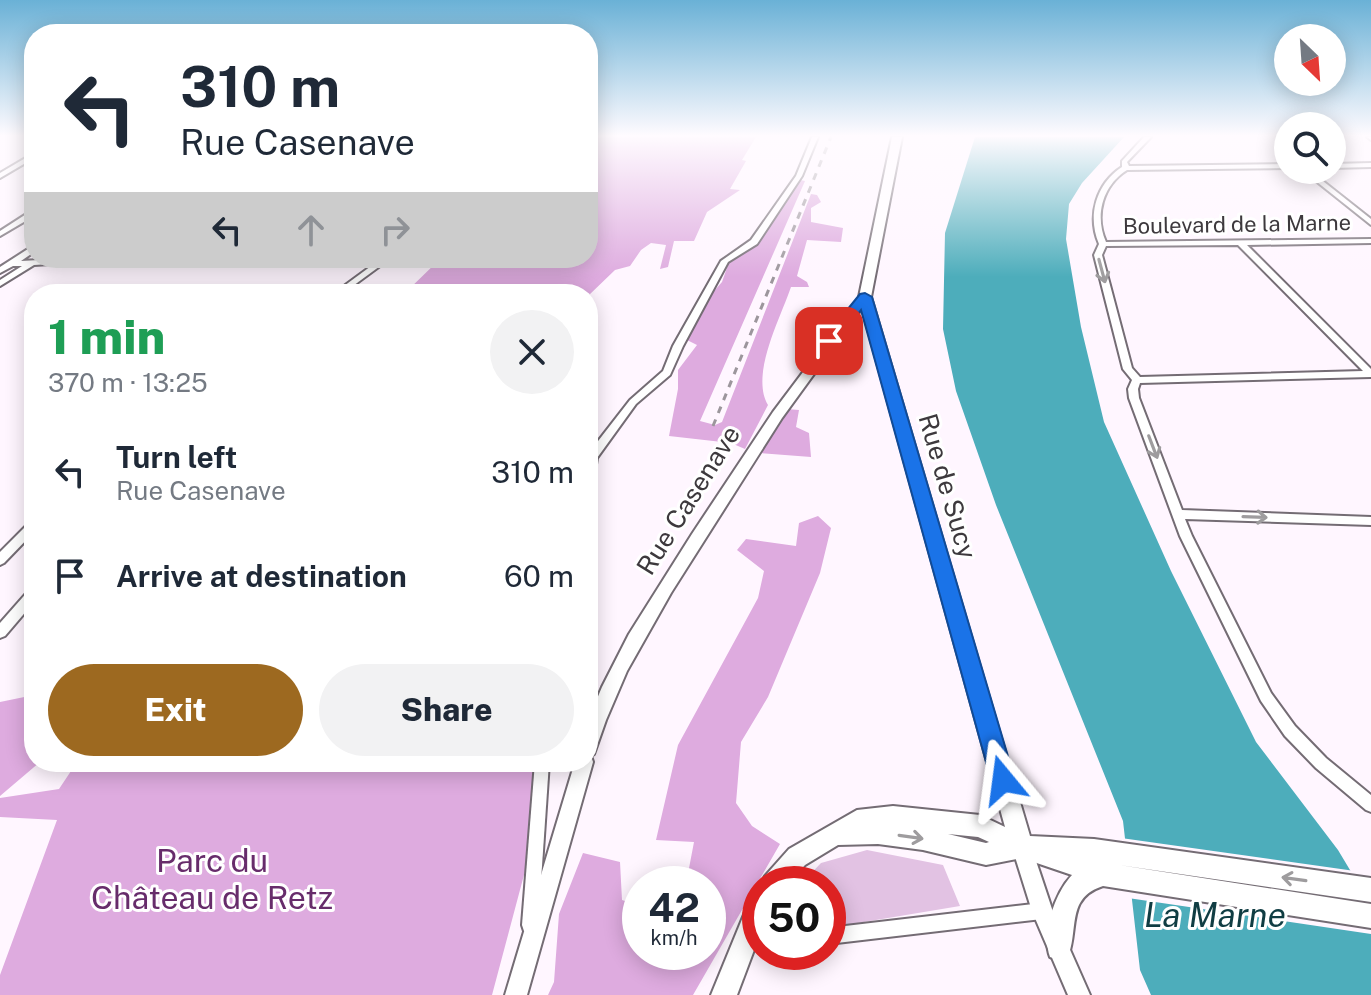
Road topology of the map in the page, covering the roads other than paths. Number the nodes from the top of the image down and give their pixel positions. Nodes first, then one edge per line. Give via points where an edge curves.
1 (794, 183) edge
2 (888, 183) edge
3 (1108, 183) edge
4 (1322, 184) edge
5 (24, 219) edge
6 (1371, 223) edge
7 (0, 234) edge
8 (1371, 241) edge
9 (1241, 243) junction
10 (1103, 244) junction
11 (24, 256) edge
12 (24, 263) edge
13 (11, 264) junction
14 (25, 268) edge
15 (373, 268) edge
16 (0, 271) edge
17 (0, 284) edge
18 (351, 284) edge
19 (865, 297) junction
20 (1371, 374) edge
21 (1137, 380) junction
22 (598, 449) edge
23 (1177, 514) junction
24 (1371, 521) edge
25 (24, 535) edge
26 (0, 560) edge
27 (24, 604) edge
28 (0, 632) edge
29 (598, 717) edge
30 (541, 772) edge
31 (581, 772) edge
32 (1368, 799) edge
33 (1022, 847) junction
34 (789, 866) edge
35 (1103, 874) junction
36 (1371, 890) edge
37 (1042, 911) junction
38 (1371, 916) edge
39 (846, 934) edge
40 (536, 935) junction
41 (1059, 948) junction
42 (742, 949) edge
43 (516, 995) edge
44 (724, 995) edge
45 (1079, 995) edge

1 - 22 street via 754,242 725,261 667,373 633,402
2 - 19 main road, Rue de Sucy
3 - 10 street via 1098,205 1097,236
4 - 6 street
5 - 7 street
8 - 9 street, Boulevard de la Marne
9 - 10 street, Boulevard de la Marne
9 - 20 street
10 -> 21 street via 1098,255 1128,369
11 - 13 street
12 - 13 street
13 - 16 street
14 - 17 street
15 - 18 street
19 - 29 street, Rue Casenave via 782,404 642,626
19 - 33 main road, Rue de Sucy
20 - 21 street
21 -> 23 street via 1134,398
23 -> 24 street
23 - 32 street via 1266,697 1290,731
25 - 26 street
27 - 28 street
30 - 40 street via 529,923
31 - 40 street
33 - 34 main road via 986,854 878,833 834,834
33 - 35 main road
36 -> 33 main road via 1094,850
33 - 37 street
35 - 38 main road
35 - 41 main road via 1087,877 1072,891
37 - 39 street
37 - 41 street
40 - 43 street
41 - 45 street
42 - 44 main road

